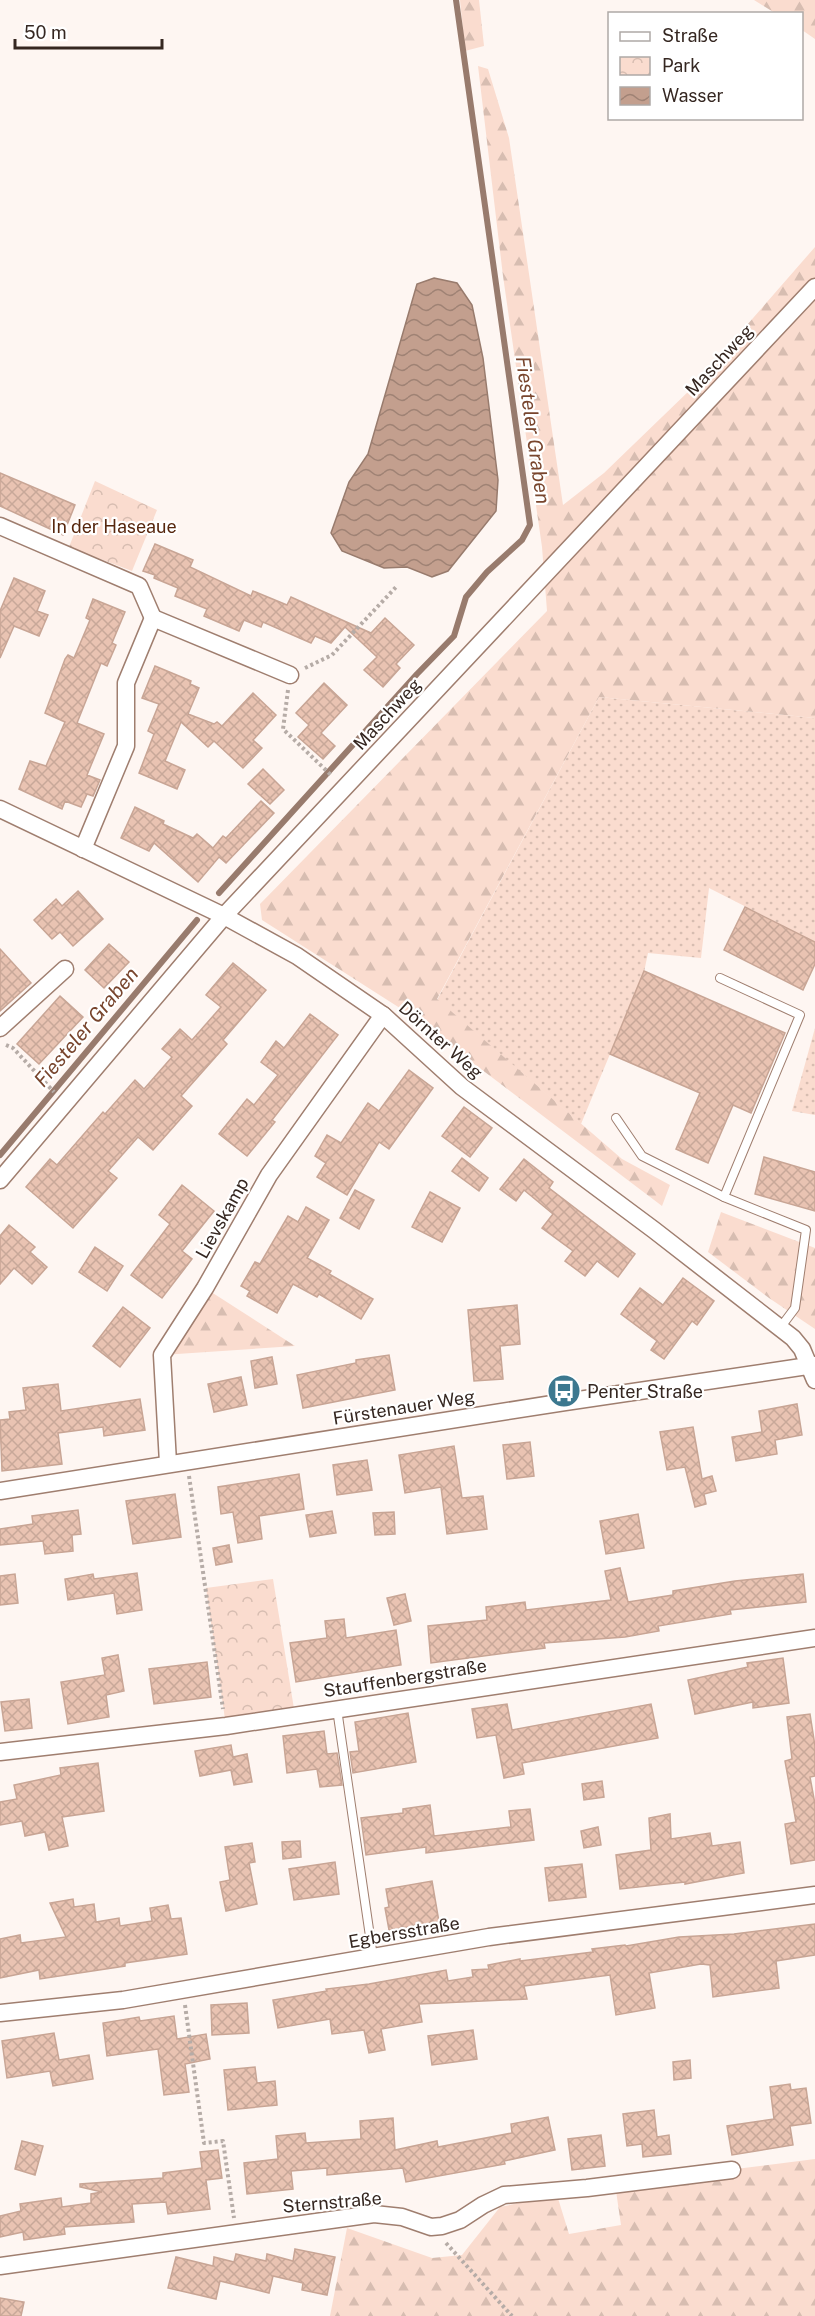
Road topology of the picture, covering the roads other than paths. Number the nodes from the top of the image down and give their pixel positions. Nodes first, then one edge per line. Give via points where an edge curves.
1 (815, 286) edge
2 (0, 526) edge
3 (153, 618) junction
4 (290, 675) road end
5 (0, 809) edge
6 (83, 849) junction
7 (224, 916) junction
8 (65, 969) dead end
9 (720, 978) dead end
10 (383, 1015) junction
11 (0, 1028) edge
12 (616, 1118) dead end
13 (0, 1180) edge
14 (724, 1197) junction
15 (780, 1328) junction
16 (813, 1371) edge
17 (168, 1463) junction
18 (0, 1491) edge
19 (815, 1638) edge
20 (336, 1709) junction
21 (0, 1752) edge
22 (815, 1895) edge
23 (373, 1957) junction
24 (0, 2013) edge
25 (732, 2169) dead end
26 (0, 2266) edge

1 - 7 street, Maschweg
2 - 3 street via 139,586
3 - 4 street
3 - 6 street via 126,683 126,746
5 - 6 street, Dörnter Weg
6 - 7 street, Dörnter Weg
7 - 10 street, Dörnter Weg via 297,956
7 - 13 street, Maschweg
8 - 11 street
9 - 14 lane via 800,1015
10 - 15 street, Dörnter Weg via 462,1087
10 - 17 street, Lievskamp via 269,1175 162,1355
12 - 14 lane via 642,1156
14 - 15 lane via 806,1230 795,1308
15 - 16 street, Dörnter Weg via 802,1349
16 - 17 street, Fürstenauer Weg via 565,1402
17 - 18 street, Fürstenauer Weg
19 - 20 street, Stauffenbergstraße
20 - 21 street, Stauffenbergstraße
20 - 23 lane
22 - 23 street, Egbersstraße via 489,1937
23 - 24 street, Egbersstraße via 123,2000
25 - 26 street, Sternstraße via 504,2195 460,2220 431,2227 402,2217 374,2214

